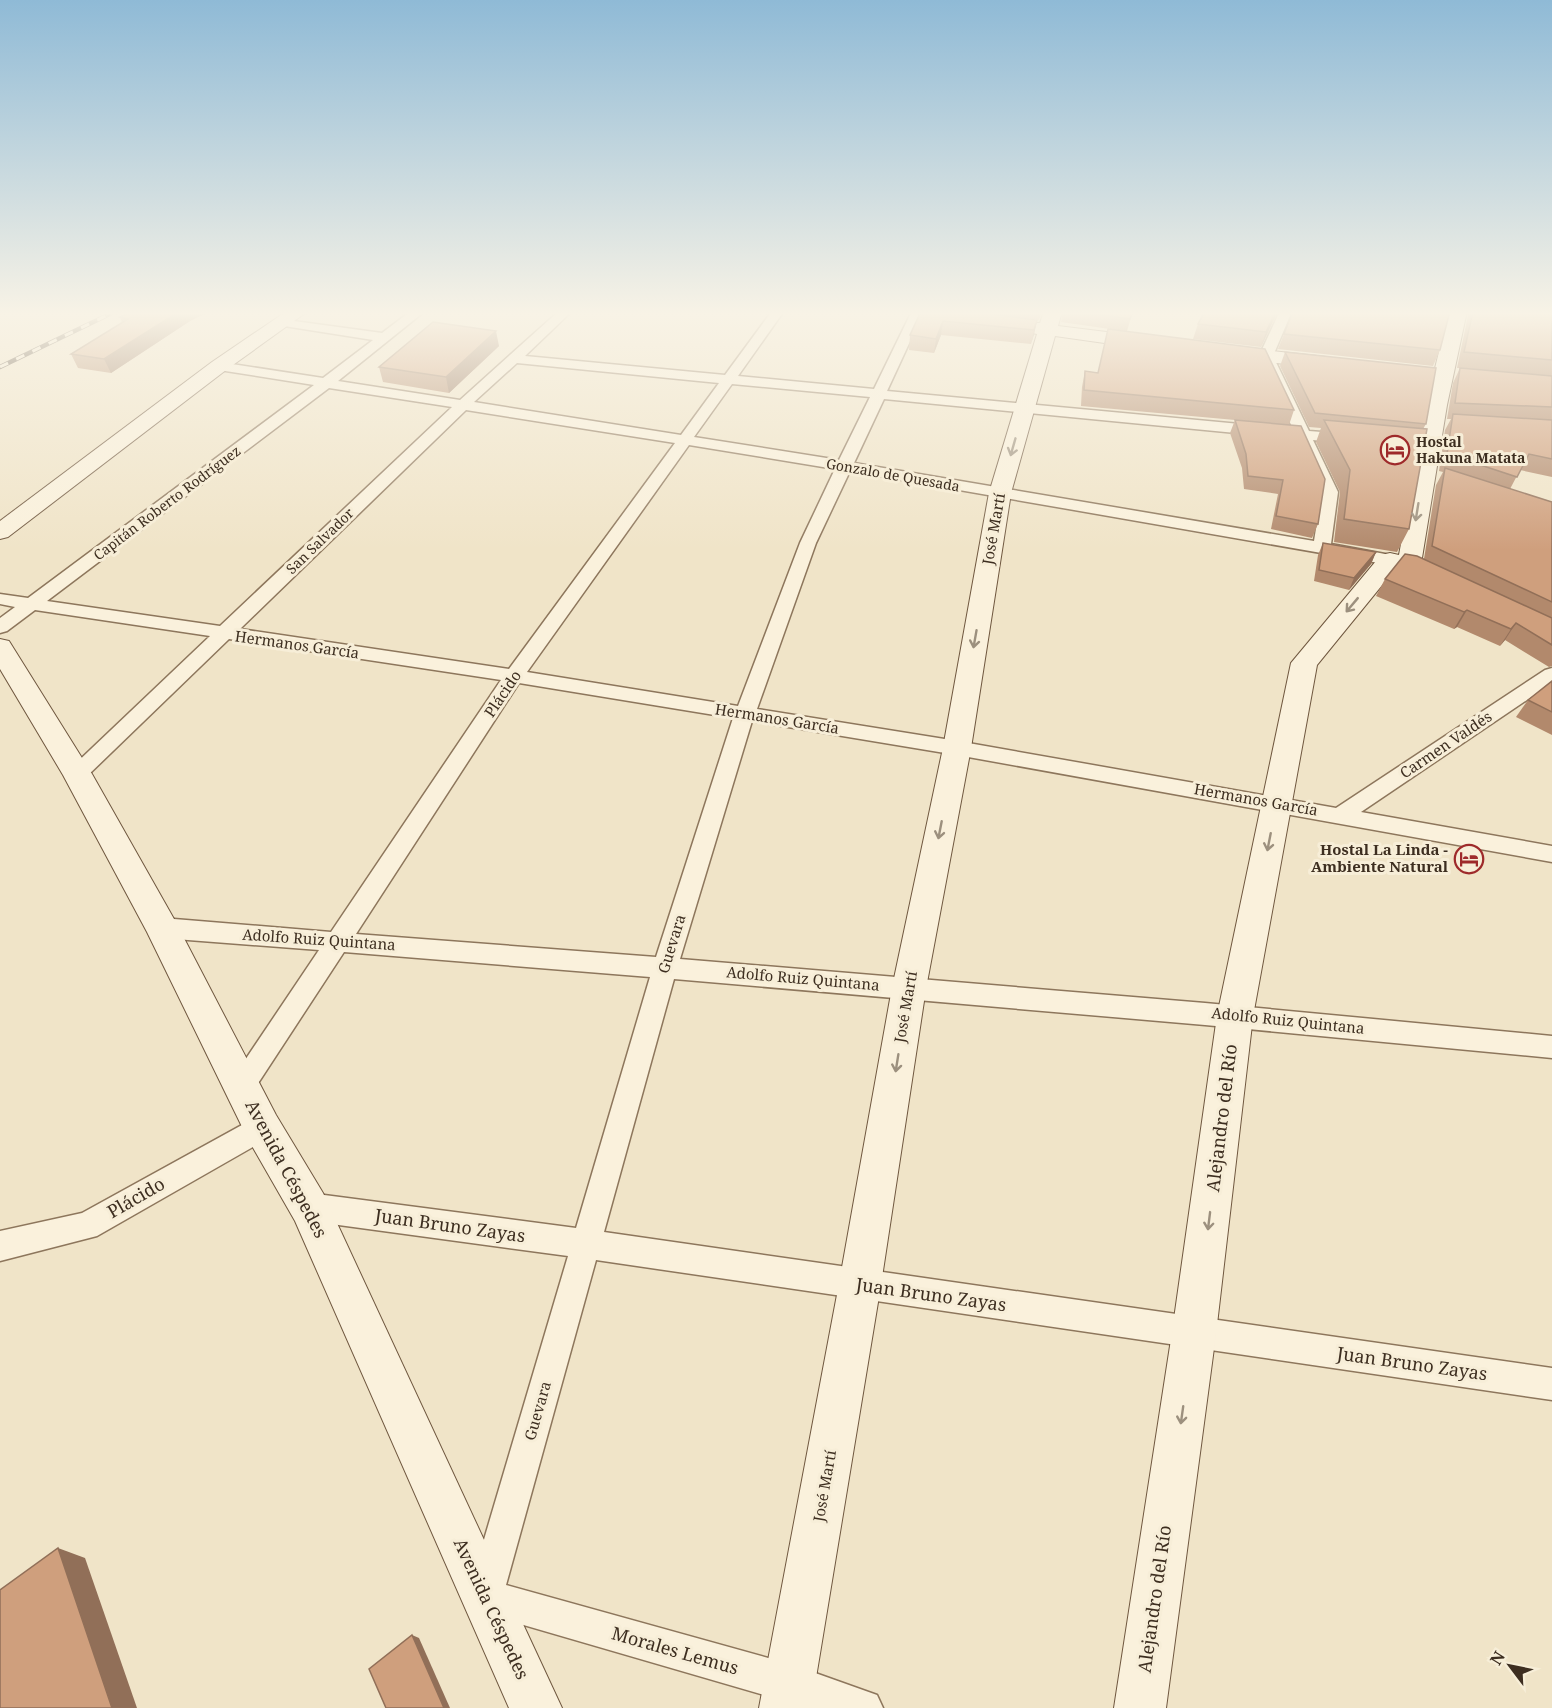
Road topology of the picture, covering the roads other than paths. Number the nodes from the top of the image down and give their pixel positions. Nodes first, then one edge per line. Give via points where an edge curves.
1 (186, 391) edge
2 (316, 391) edge
3 (374, 391) edge
4 (479, 391) edge
5 (722, 391) edge
6 (852, 391) edge
7 (1029, 391) edge
8 (1283, 391) edge
9 (1434, 391) edge
10 (878, 393) junction
11 (463, 405) junction
12 (1024, 409) junction
13 (1431, 424) junction
14 (1454, 424) edge
15 (1305, 434) junction
16 (1359, 440) edge
17 (685, 441) junction
18 (846, 466) junction
19 (1000, 493) junction
20 (0, 532) edge
21 (1322, 547) junction
22 (1409, 566) junction
23 (0, 599) edge
24 (33, 603) junction
25 (0, 627) edge
26 (222, 634) junction
27 (0, 647) edge
28 (1552, 675) edge
29 (514, 676) junction
30 (745, 713) junction
31 (957, 748) junction
32 (77, 774) junction
33 (1276, 804) junction
34 (1341, 815) junction
35 (1552, 854) edge
36 (162, 928) junction
37 (339, 942) junction
38 (664, 967) junction
39 (909, 988) junction
40 (1235, 1016) junction
41 (1552, 1047) edge
42 (242, 1086) junction
43 (262, 1127) junction
44 (309, 1207) junction
45 (585, 1244) junction
46 (0, 1245) edge
47 (860, 1284) junction
48 (1194, 1333) junction
49 (1552, 1384) edge
50 (485, 1597) junction
51 (788, 1696) edge
52 (536, 1708) edge
53 (864, 1708) edge
54 (1140, 1708) edge

1 - 20 street
2 - 24 street, Capitán Roberto Rodríguez
3 - 11 street, Gonzalo de Quesada
4 - 11 street, San Salvador
5 - 17 street, Plácido
6 - 10 street
7 - 12 street, José Martí
8 - 15 street
9 - 13 street
10 - 12 street
10 - 18 street, Guevara
11 - 17 street, Gonzalo de Quesada
11 - 26 street, San Salvador
12 - 15 street
12 -> 19 street, José Martí
13 - 14 street
13 -> 22 street via 1422,445 1429,475
15 - 16 street
15 - 21 street via 1330,492
17 - 18 street, Gonzalo de Quesada
17 - 29 street, Plácido
18 - 19 street, Gonzalo de Quesada
18 - 30 street, Guevara via 808,543
19 - 21 street, Gonzalo de Quesada
19 -> 31 street, José Martí
21 - 22 street, Gonzalo de Quesada
22 -> 33 street, Alejandro del Río via 1304,663
23 - 24 street, Hermanos García
24 - 25 street, Capitán Roberto Rodríguez
24 - 26 street, Hermanos García
26 - 29 street, Hermanos García
26 - 32 street, San Salvador
27 - 32 street, Avenida Céspedes
28 - 34 street, Carmen Valdés
29 - 30 street, Hermanos García
29 - 37 street, Plácido
30 - 31 street, Hermanos García
30 - 38 street, Guevara
31 - 33 street, Hermanos García
31 -> 39 street, José Martí
32 - 36 street, Avenida Céspedes
33 - 34 street, Hermanos García
33 -> 40 street, Alejandro del Río
34 - 35 street, Hermanos García
36 - 37 street, Adolfo Ruiz Quintana
36 - 42 street, Avenida Céspedes
37 - 38 street, Adolfo Ruiz Quintana
37 - 42 street, Plácido
38 - 39 street, Adolfo Ruiz Quintana
38 - 45 street, Guevara
39 - 40 street, Adolfo Ruiz Quintana
39 -> 47 street, José Martí
40 - 41 street, Adolfo Ruiz Quintana
40 -> 48 street, Alejandro del Río
42 - 43 street, Avenida Céspedes
43 - 44 street, Avenida Céspedes
43 - 46 street, Plácido via 87,1226
44 - 45 street, Juan Bruno Zayas
44 - 50 street, Avenida Céspedes
45 - 47 street, Juan Bruno Zayas
45 - 50 street, Guevara
47 - 48 street, Juan Bruno Zayas
47 - 51 street, José Martí
48 - 49 street, Juan Bruno Zayas
48 -> 54 street, Alejandro del Río
50 - 51 street, Morales Lemus
50 - 52 street, Avenida Céspedes
51 - 53 street, Morales Lemus

